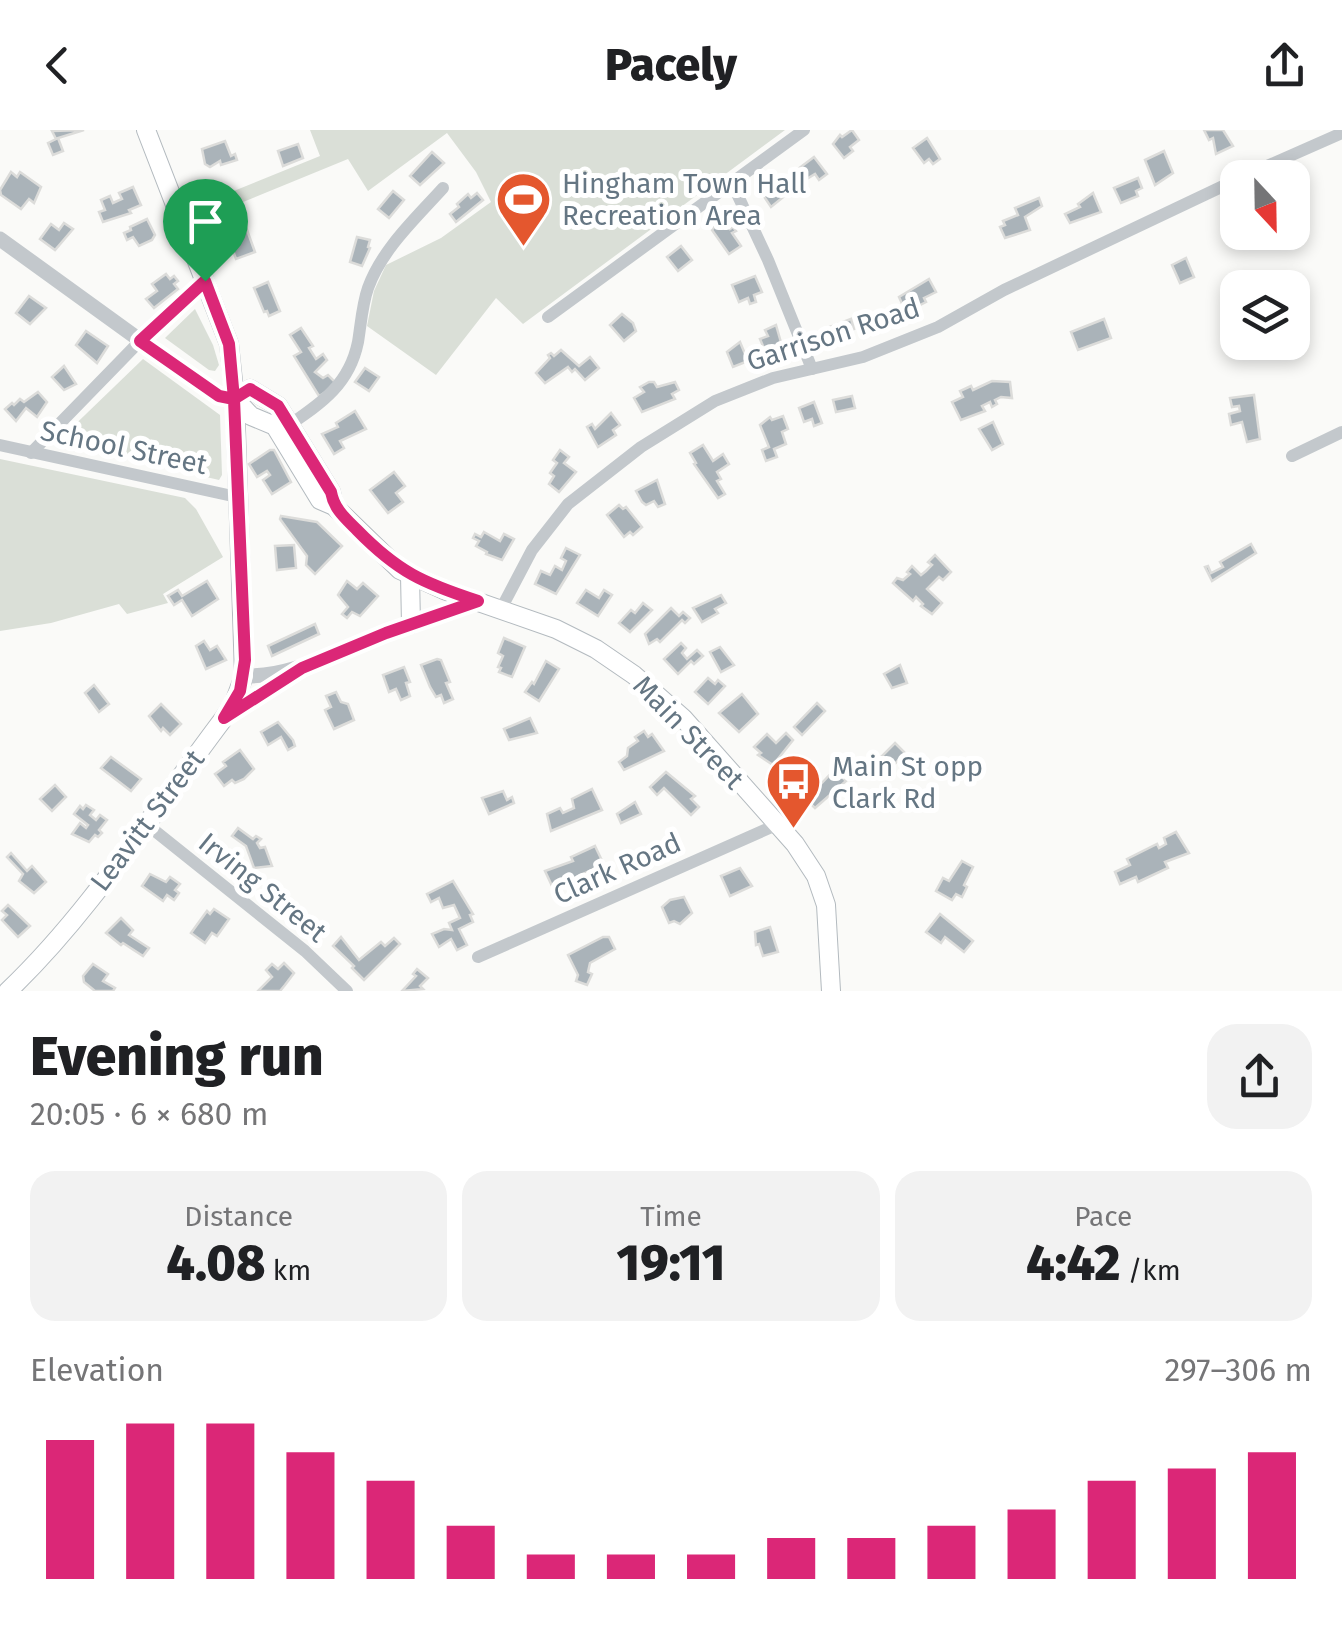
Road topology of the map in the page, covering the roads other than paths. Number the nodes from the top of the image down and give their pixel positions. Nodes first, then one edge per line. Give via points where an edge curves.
1 (146, 130) edge
2 (804, 130) edge
3 (1342, 134) edge
4 (1281, 160) edge
5 (732, 183) junction
6 (1220, 187) edge
7 (443, 188) dead end
8 (0, 239) edge
9 (205, 281) junction
10 (548, 317) dead end
11 (140, 341) junction
12 (812, 370) junction
13 (234, 399) junction
14 (284, 428) junction
15 (1342, 432) edge
16 (0, 445) edge
17 (31, 453) junction
18 (1292, 456) dead end
19 (238, 496) junction
20 (410, 576) junction
21 (478, 601) junction
22 (501, 608) junction
23 (411, 624) junction
24 (302, 668) junction
25 (244, 676) junction
26 (224, 718) junction
27 (145, 824) junction
28 (776, 825) junction
29 (478, 957) dead end
30 (8, 991) edge
31 (347, 991) edge
32 (831, 991) edge

1 - 9 main road
2 - 5 street
3 - 4 street, Garrison Road
5 - 10 street
5 - 12 street
6 - 12 street, Garrison Road via 938,328
7 - 14 street via 376,272 345,378
8 - 11 street
9 - 11 street
9 - 13 main road via 229,344
11 - 13 street via 219,396
11 - 17 street
12 - 22 street, Garrison Road via 715,401 596,481 557,516
13 - 14 main road, Main Street via 252,416
13 - 19 main road
14 - 20 main road, Main Street via 320,500
15 - 18 street
16 - 17 street, School Street
17 - 19 street, School Street
19 - 25 main road
20 - 21 main road, Main Street
20 - 23 main road
21 - 22 main road, Main Street
21 - 23 street, Leavitt Street
22 - 28 main road, Main Street via 618,662 683,718
23 - 24 street, Leavitt Street
24 - 25 street, Leavitt Street
24 - 26 street, Leavitt Street
25 - 26 main road
26 - 27 main road, Leavitt Street
27 - 30 main road, Leavitt Street via 60,938
27 - 31 street, Irving Street
28 - 29 street, Clark Road
28 - 32 main road, Main Street via 822,890

